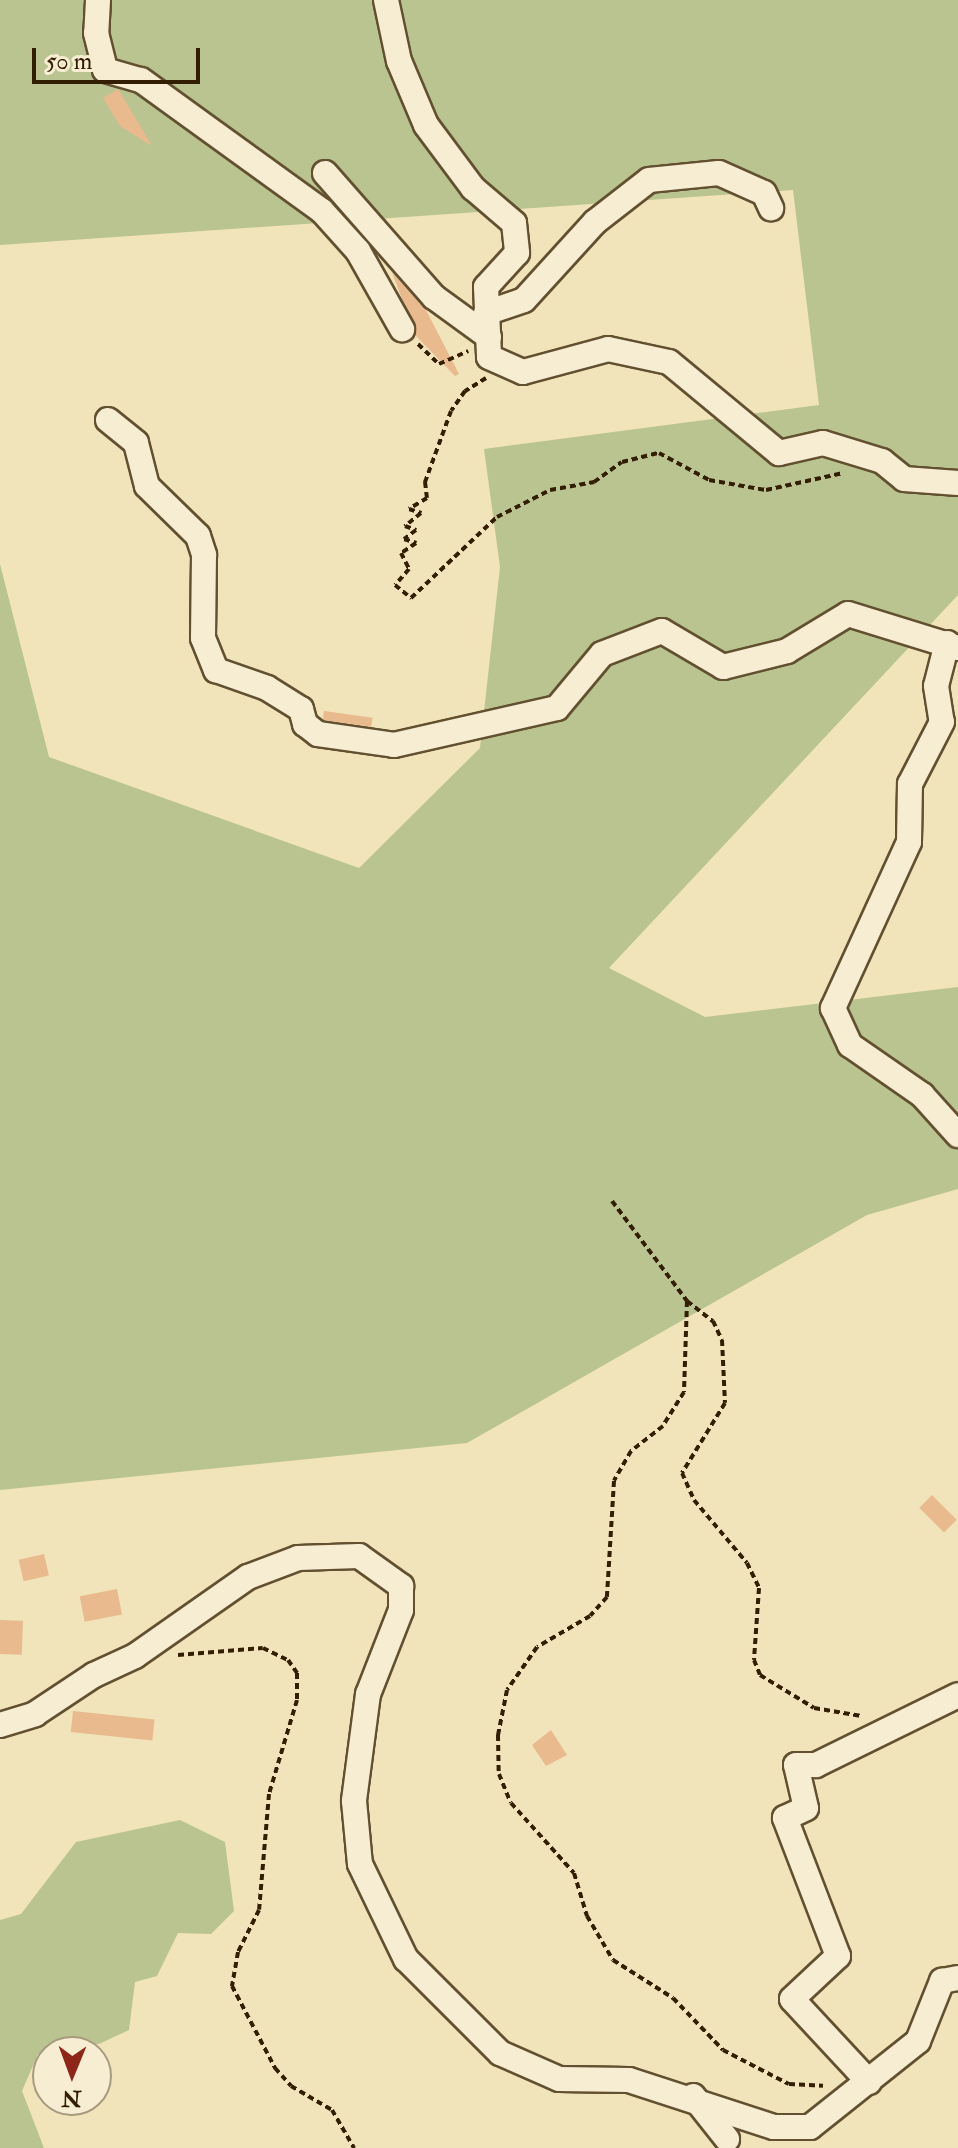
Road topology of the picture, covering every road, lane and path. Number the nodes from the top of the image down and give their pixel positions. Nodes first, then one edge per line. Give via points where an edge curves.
1 (98, 0) edge
2 (386, 0) edge
3 (325, 173) dead end
4 (771, 208) dead end
5 (402, 329) joint
6 (488, 336) junction
7 (108, 420) dead end
8 (852, 471) dead end
9 (958, 483) edge
10 (953, 646) edge
11 (958, 1135) edge
12 (612, 1201) dead end
13 (687, 1301) junction
14 (135, 1656) junction
15 (958, 1695) edge
16 (871, 1715) dead end
17 (0, 1725) edge
18 (958, 1978) edge
19 (869, 2082) junction
20 (693, 2096) junction
21 (847, 2102) junction
22 (727, 2139) dead end
23 (354, 2148) edge

1 - 5 street via 96,33 105,70 141,80 322,211 358,251
2 - 6 street via 399,61 426,125 473,188 514,223 517,253 486,287
3 - 6 street via 434,297
4 - 6 street via 764,193 719,173 649,180 595,222
5 - 6 path via 439,364
6 - 8 path via 489,377 465,391 451,411 425,482 427,498 409,509 421,513 405,526 416,530 404,539 416,543 401,553 409,569 395,585 411,598 497,517 550,490 594,482 622,462 659,453 709,480 766,490
6 - 9 street via 523,372 608,349 669,362 779,453 823,443 882,461 904,479
7 - 10 street via 136,443 147,486 198,536 204,555 203,638 216,670 242,675 279,695 301,709 305,724 318,734 394,745 557,708 602,654 662,631 723,667 787,651 848,614
10 - 11 street via 936,686 942,722 910,784 909,842 833,1008 850,1045 922,1095
12 - 13 path
13 - 16 path via 713,1321 727,1382 718,1419 682,1473 694,1500 747,1563 759,1588 754,1660 760,1675 814,1708
13 - 21 path via 684,1392 663,1426 631,1451 614,1481 607,1597 590,1616 537,1647 507,1690 498,1735 499,1774 511,1803 574,1873 587,1916 613,1960 673,1998 723,2050 789,2084 837,2089
14 - 17 street via 94,1675 35,1714
14 - 20 street via 248,1577 298,1558 359,1556 387,1571 401,1586 401,1610 368,1694 354,1801 360,1864 406,1959 500,2053 559,2079 629,2080
14 - 23 path via 263,1648 288,1660 297,1673 297,1700 269,1794 259,1910 238,1952 232,1986 275,2068 291,2086 332,2110
15 - 19 street via 816,1765 796,1765 806,1808 785,1818 838,1956 792,1999
18 - 19 street via 942,1981 918,2041
19 - 21 street
20 - 21 street via 774,2127 810,2127
20 - 22 street

